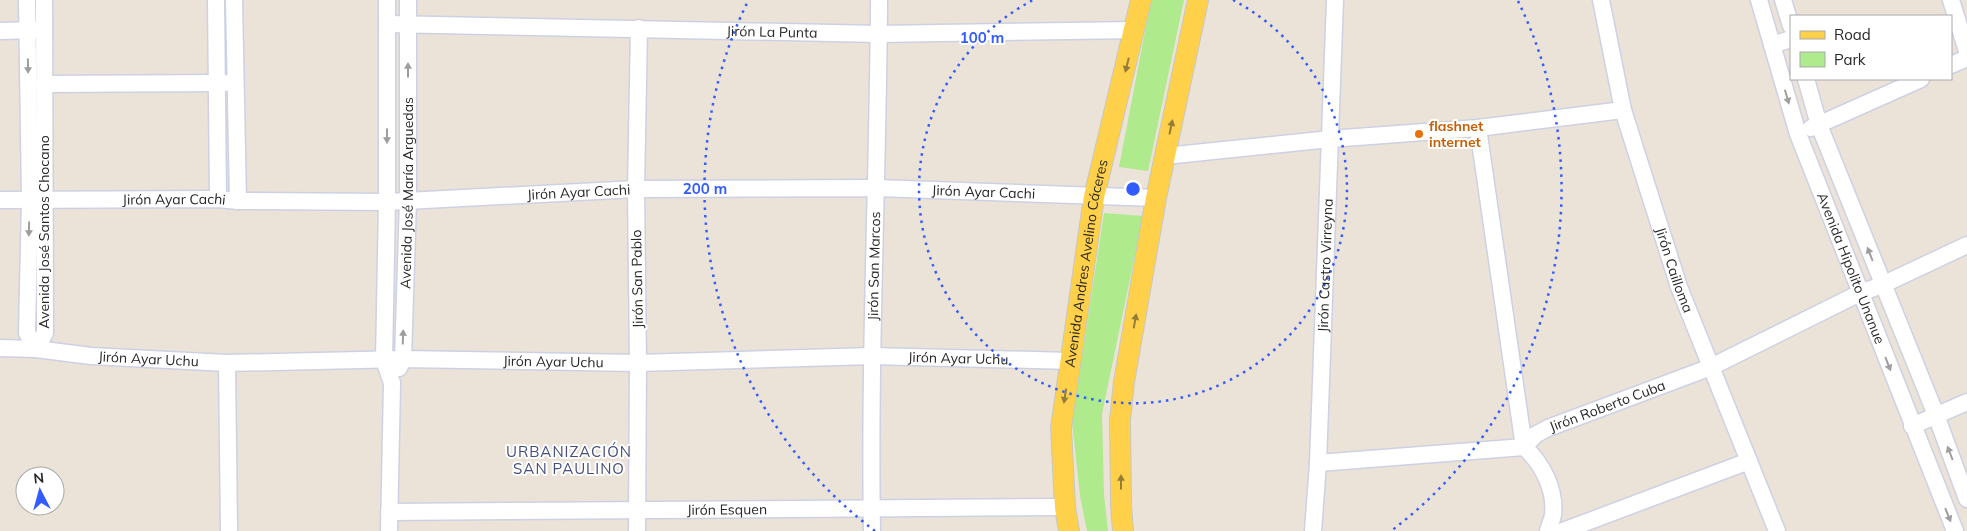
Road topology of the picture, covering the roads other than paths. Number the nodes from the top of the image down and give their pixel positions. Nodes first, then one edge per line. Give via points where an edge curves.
1 (27, 0) edge
2 (44, 0) edge
3 (216, 0) edge
4 (234, 0) edge
5 (387, 0) edge
6 (408, 0) edge
7 (879, 0) edge
8 (1141, 0) edge
9 (1198, 0) edge
10 (1335, 0) edge
11 (1602, 0) edge
12 (1759, 0) edge
13 (1783, 0) edge
14 (1951, 0) edge
15 (1790, 23) edge
16 (387, 24) junction
17 (408, 24) junction
18 (639, 28) junction
19 (45, 30) junction
20 (1135, 30) junction
21 (0, 31) edge
22 (28, 31) junction
23 (879, 34) junction
24 (1790, 38) edge
25 (1772, 45) junction
26 (1967, 51) edge
27 (1967, 58) edge
28 (1952, 65) edge
29 (1806, 80) edge
30 (1919, 80) edge
31 (236, 82) junction
32 (216, 83) junction
33 (44, 84) junction
34 (1623, 110) junction
35 (1819, 125) junction
36 (1478, 128) junction
37 (1798, 134) junction
38 (1330, 139) junction
39 (1165, 156) junction
40 (636, 188) junction
41 (877, 188) junction
42 (1094, 197) junction
43 (1156, 198) junction
44 (37, 199) junction
45 (218, 199) junction
46 (0, 200) edge
47 (408, 200) junction
48 (238, 201) junction
49 (387, 202) junction
50 (1967, 245) edge
51 (1882, 285) junction
52 (1860, 293) junction
53 (0, 348) edge
54 (36, 349) junction
55 (872, 356) junction
56 (403, 359) junction
57 (384, 360) junction
58 (1071, 361) junction
59 (227, 363) junction
60 (638, 363) junction
61 (1711, 366) junction
62 (392, 384) junction
63 (1967, 402) edge
64 (1936, 415) junction
65 (1912, 426) junction
66 (1524, 447) junction
67 (1749, 461) junction
68 (1318, 463) junction
69 (1967, 499) edge
70 (1065, 507) junction
71 (871, 508) junction
72 (637, 511) junction
73 (389, 512) junction
74 (229, 531) edge
75 (389, 531) edge
76 (637, 531) edge
77 (872, 531) edge
78 (1069, 531) edge
79 (1124, 531) edge
80 (1313, 531) edge
81 (1548, 531) edge
82 (1563, 531) edge
83 (1776, 531) edge
84 (1955, 531) edge

1 - 22 street, Avenida José Santos Chocano
2 - 19 street, Avenida José Santos Chocano
3 - 32 street
4 - 31 street
5 - 16 street, Avenida José María Arguedas
6 - 17 street, Avenida José María Arguedas
7 - 23 street, Jirón San Marcos
8 - 20 main road, Avenida Andres Avelino Cáceres
39 -> 9 main road
10 - 38 street, Jirón Castro Virreyna
11 - 34 street, Jirón Cailloma
12 - 25 street, Avenida Hipolito Unanue
13 - 15 street
14 - 26 street
16 - 17 street, Jirón La Punta
16 -> 49 street, Avenida José María Arguedas
17 - 18 street, Jirón La Punta
47 -> 17 street, Avenida José María Arguedas
18 - 23 street, Jirón La Punta
18 - 40 street, Jirón San Pablo
19 - 22 street
19 - 33 street, Avenida José Santos Chocano
20 - 23 street, Jirón La Punta
20 -> 42 main road, Avenida Andres Avelino Cáceres
21 - 22 street
22 -> 44 street, Avenida José Santos Chocano
23 - 41 street, Jirón San Marcos
24 - 25 street
25 -> 37 street, Avenida Hipolito Unanue
27 - 28 street
29 - 35 street, Avenida Hipolito Unanue
30 - 35 street
31 - 32 street
31 - 48 street
32 - 33 street
32 - 45 street
33 - 44 street, Avenida José Santos Chocano
34 - 36 street
34 - 61 street, Jirón Cailloma via 1679,287
35 - 37 street
51 -> 35 street, Avenida Hipolito Unanue
36 - 38 street
36 - 66 street
37 - 52 street, Avenida Hipolito Unanue
38 - 39 street
38 - 68 street, Jirón Castro Virreyna
39 - 43 main road
40 - 41 street, Jirón Ayar Cachi
40 - 47 street, Jirón Ayar Cachi
40 - 60 street, Jirón San Pablo
41 - 42 street, Jirón Ayar Cachi
41 - 55 street, Jirón San Marcos
42 - 43 street, Jirón Ayar Cachi
42 - 58 main road, Avenida Andres Avelino Cáceres
79 -> 43 main road via 1120,420
44 - 45 street, Jirón Ayar Cachi
44 - 46 street, Jirón Ayar Cachi
44 - 54 street, Avenida José Santos Chocano via 27,333
45 - 48 street, Jirón Ayar Cachi
47 - 49 street, Jirón Ayar Cachi
56 -> 47 street, Avenida José María Arguedas
48 - 49 street, Jirón Ayar Cachi
49 - 57 street, Avenida José María Arguedas
50 - 51 street, Jirón Roberto Cuba
51 - 52 street, Jirón Roberto Cuba
51 - 64 street, Avenida Hipolito Unanue
52 - 61 street, Jirón Roberto Cuba
52 -> 65 street, Avenida Hipolito Unanue
53 - 54 street, Jirón Ayar Uchu
54 - 59 street, Jirón Ayar Uchu via 91,356
55 - 58 street, Jirón Ayar Uchu
55 - 60 street, Jirón Ayar Uchu
55 - 71 street, Jirón San Marcos
56 - 57 street, Jirón Ayar Uchu
56 - 60 street, Jirón Ayar Uchu
56 - 62 street, Avenida José María Arguedas
57 - 59 street, Jirón Ayar Uchu
57 - 62 street, Avenida José María Arguedas
58 -> 70 main road, Avenida Andres Avelino Cáceres via 1060,428
59 - 74 street
60 - 72 street, Jirón San Pablo
61 - 66 street, Jirón Roberto Cuba via 1548,428
61 - 67 street, Jirón Cailloma
62 - 73 street, Avenida José María Arguedas
63 - 64 street
64 - 65 street
69 -> 64 street, Avenida Hipolito Unanue
65 -> 84 street, Avenida Hipolito Unanue
66 - 68 street
66 - 81 street via 1543,468 1552,496 1553,516
67 - 82 street
67 - 83 street, Jirón Cailloma
68 - 80 street, Jirón Castro Virreyna
70 - 71 street, Jirón Esquen
70 - 78 main road, Avenida Andres Avelino Cáceres
71 - 72 street, Jirón Esquen
71 - 77 street, Jirón San Marcos
72 - 73 street, Jirón Esquen
72 - 76 street, Jirón San Pablo
73 - 75 street, Avenida José María Arguedas

